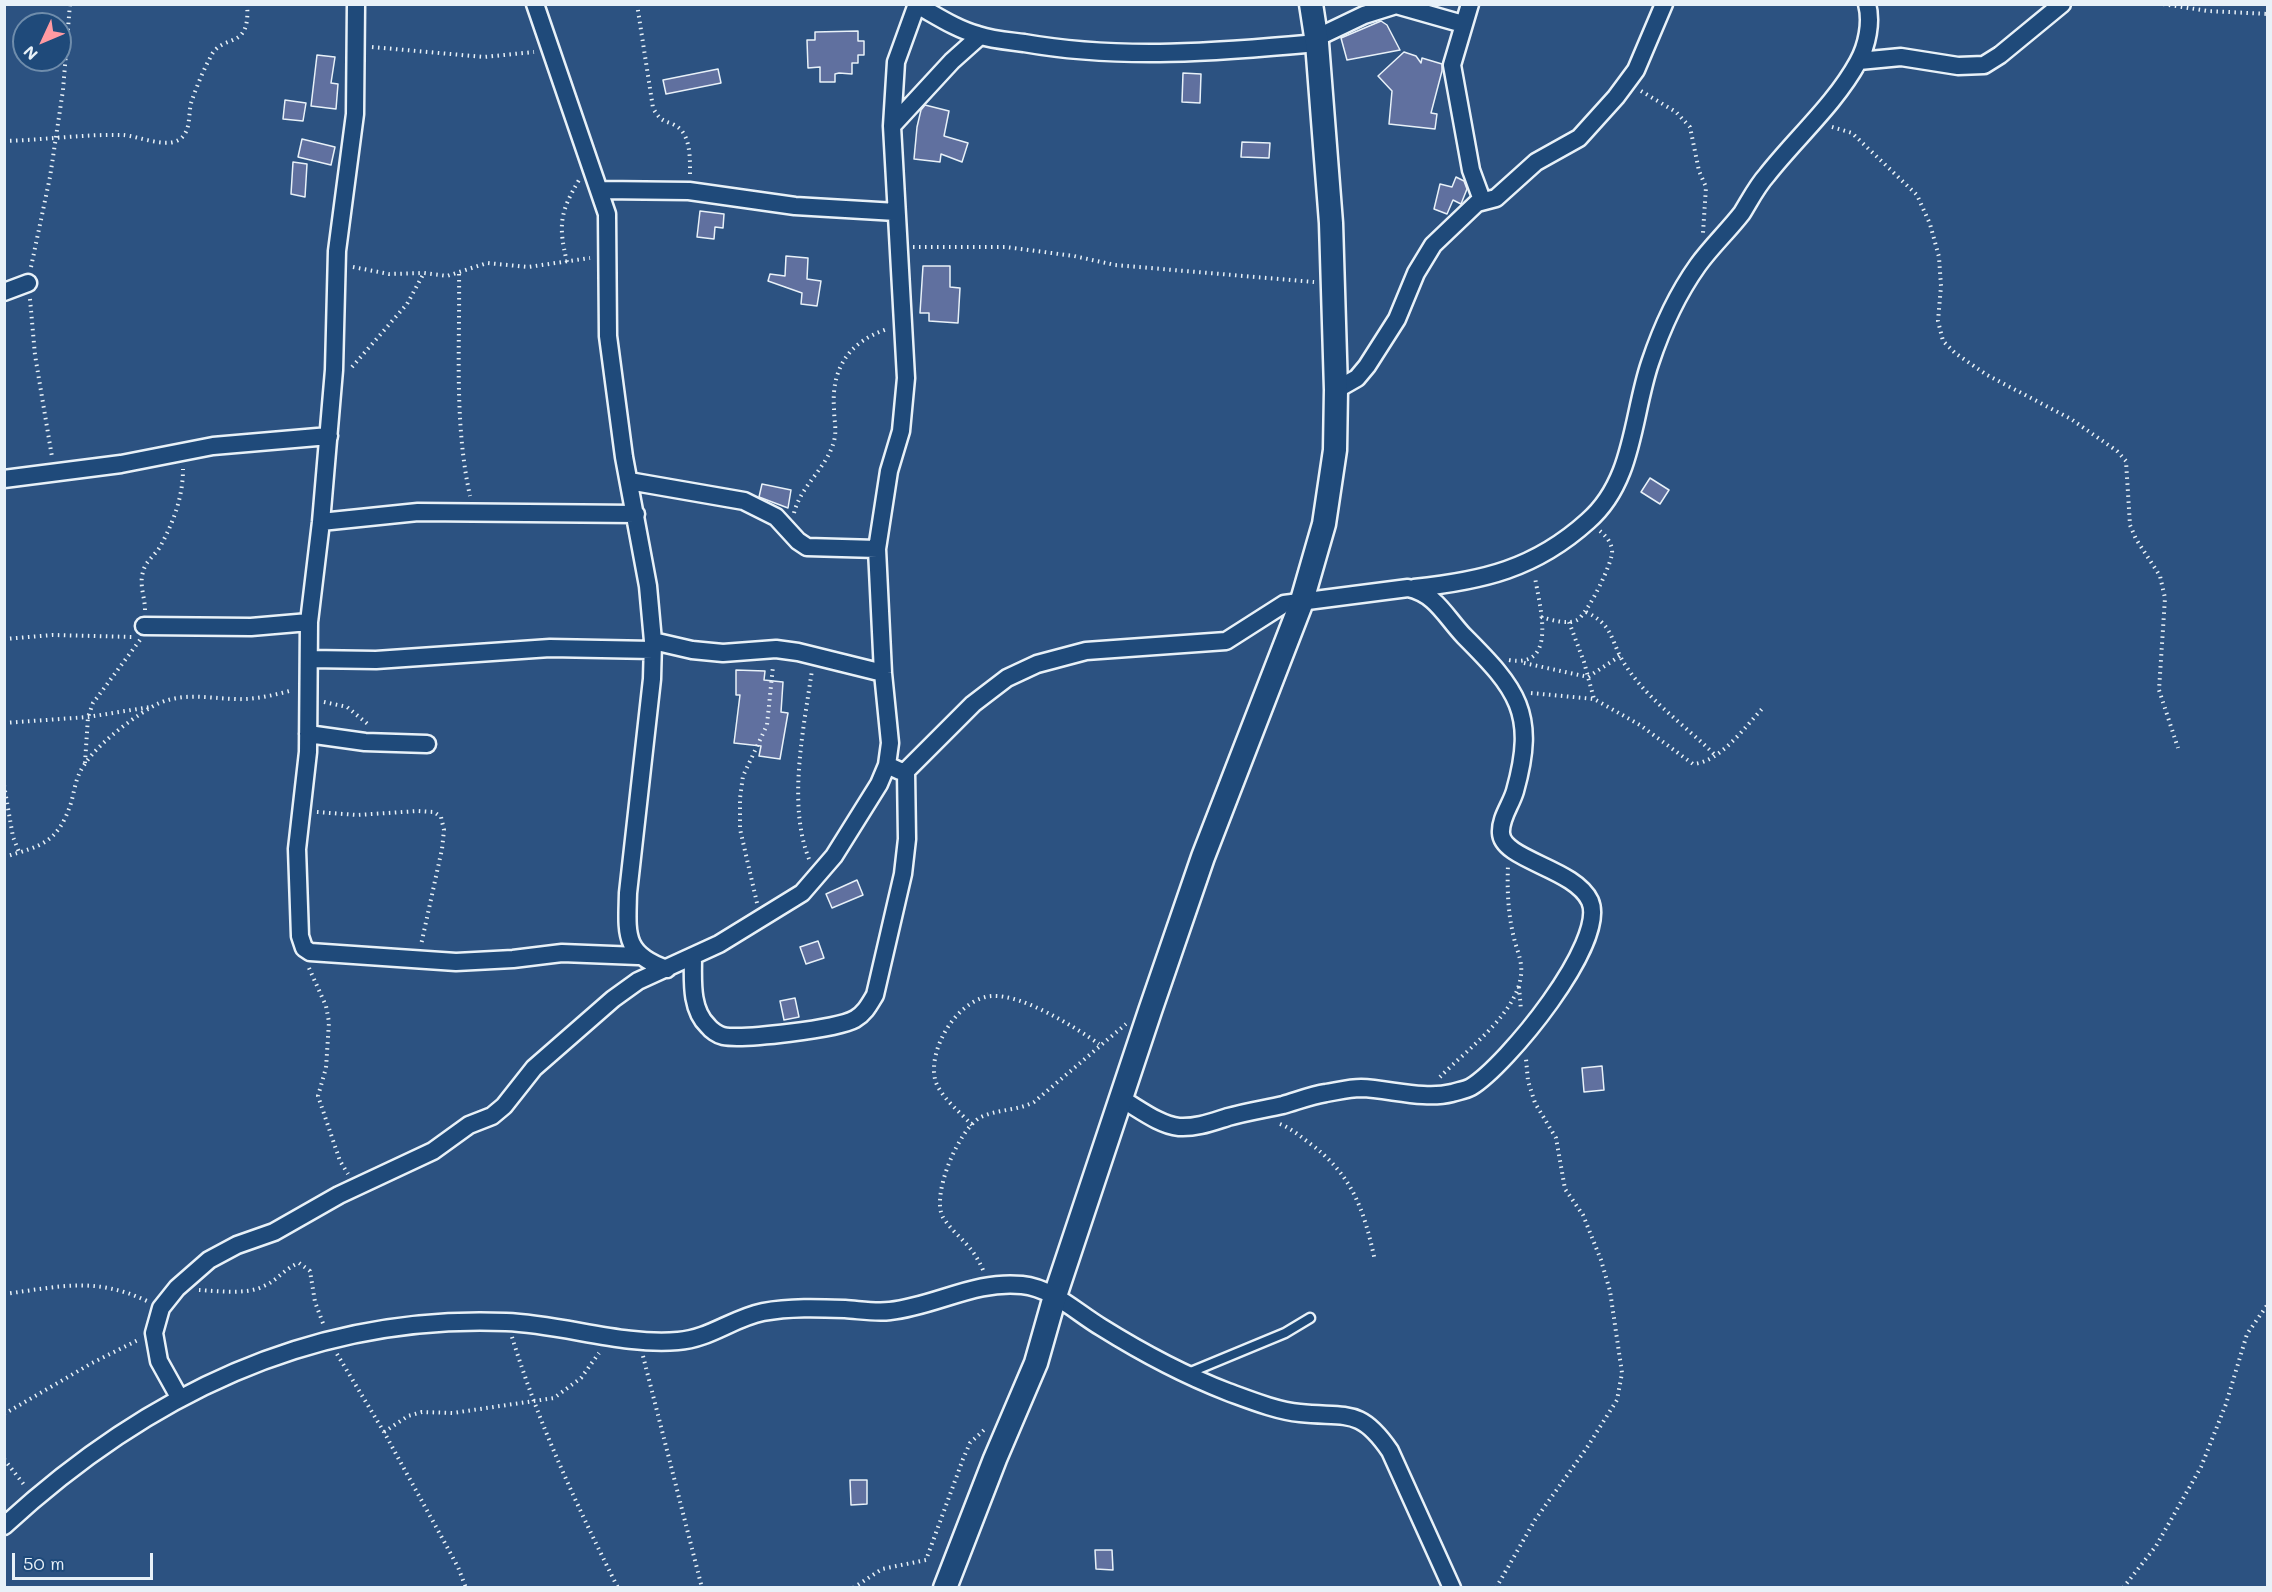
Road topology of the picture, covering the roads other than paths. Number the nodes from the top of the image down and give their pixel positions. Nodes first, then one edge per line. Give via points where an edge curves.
1 (356, 4) edge
2 (535, 4) edge
3 (1311, 4) edge
4 (1470, 4) edge
5 (1664, 4) edge
6 (1867, 4) edge
7 (2062, 4) edge
8 (917, 5) edge
9 (1463, 24) junction
10 (980, 36) junction
11 (1316, 40) junction
12 (1858, 61) junction
13 (892, 126) junction
14 (600, 190) junction
15 (1482, 200) junction
16 (896, 212) junction
17 (28, 283) road end
18 (4, 292) edge
19 (1336, 390) junction
20 (329, 436) junction
21 (4, 478) edge
22 (629, 481) junction
23 (636, 514) junction
24 (321, 522) junction
25 (877, 549) junction
26 (1408, 588) junction
27 (1301, 604) junction
28 (309, 622) junction
29 (144, 631) road end
30 (653, 646) junction
31 (309, 659) junction
32 (883, 673) junction
33 (308, 734) junction
34 (427, 744) dead end
35 (887, 765) junction
36 (906, 771) junction
37 (638, 956) junction
38 (693, 957) junction
39 (667, 969) junction
40 (1120, 1098) junction
41 (1055, 1296) junction
42 (1310, 1318) dead end
43 (1185, 1374) junction
44 (179, 1397) junction
45 (4, 1526) edge
46 (945, 1587) edge
47 (1452, 1587) edge

1 - 20 street via 355,114 337,251
2 - 14 street
3 - 11 street
4 - 9 street
5 - 15 street via 1636,70 1579,138 1536,162 1496,198
6 - 12 street via 1870,15 1866,41
7 - 12 street via 1984,64 1958,66 1901,57
8 - 10 street
8 - 13 street via 896,62
9 - 11 street via 1396,5 1364,15
9 - 15 street via 1452,65 1453,76 1471,170
10 - 11 street via 1105,52 1250,49
10 - 13 street
11 - 19 street via 1330,212
12 - 26 street via 1765,176 1741,214 1684,286 1650,363 1636,430 1624,464 1609,496 1589,521 1536,558 1500,574
13 - 16 street
14 - 16 street via 689,191 795,206
14 - 22 street via 607,214 608,336
15 - 19 street via 1433,245 1416,273 1397,319 1368,366
16 - 25 street via 906,378 901,431 889,471
17 - 18 street
19 - 27 street via 1335,450 1324,524
20 - 21 street via 213,446 121,464
20 - 24 street
22 - 23 street
22 - 25 street via 744,501 776,517 807,547
23 - 24 street via 474,511
23 - 30 street
24 - 28 street
25 - 32 street
26 - 27 street
26 - 40 street via 1422,591 1438,603 1515,693 1524,730 1523,759 1501,836 1509,849 1556,870 1577,885 1590,902 1592,917 1583,945 1567,974 1545,1012 1492,1071 1470,1088 1449,1094 1358,1088 1323,1093 1204,1125 1178,1127 1155,1119
27 - 36 street via 1272,609 1226,641 1086,651 1037,664 1007,678 973,704
27 - 40 street via 1203,857
28 - 29 street
28 - 31 street
30 - 31 street via 550,648 376,660
30 - 32 street via 723,653 776,649
30 - 37 street via 628,893 630,941
31 - 33 street
32 - 35 street via 890,743
33 - 34 street
33 - 37 street via 297,849 303,948 310,952 417,960 495,960 562,952
35 - 36 street
35 - 38 street via 860,818 817,879 802,893
36 - 38 street via 908,839 903,873 875,995 864,1013 852,1021 825,1026 744,1037 721,1036 707,1026 698,1012 693,991
37 - 39 street
38 - 39 street
39 - 44 street via 638,981 576,1030 534,1068 492,1116 469,1125 433,1151 274,1232 208,1260 161,1308 154,1333 159,1361
40 - 41 street
41 - 43 street via 1099,1326
41 - 44 street via 1025,1285 989,1285 887,1312 797,1308 759,1312 701,1337 677,1341 639,1341 507,1322 417,1323 330,1339
41 - 46 street via 1036,1363
42 - 43 lane via 1285,1333
43 - 47 street via 1229,1393 1299,1413 1360,1419 1378,1433 1390,1451
44 - 45 street via 112,1439

